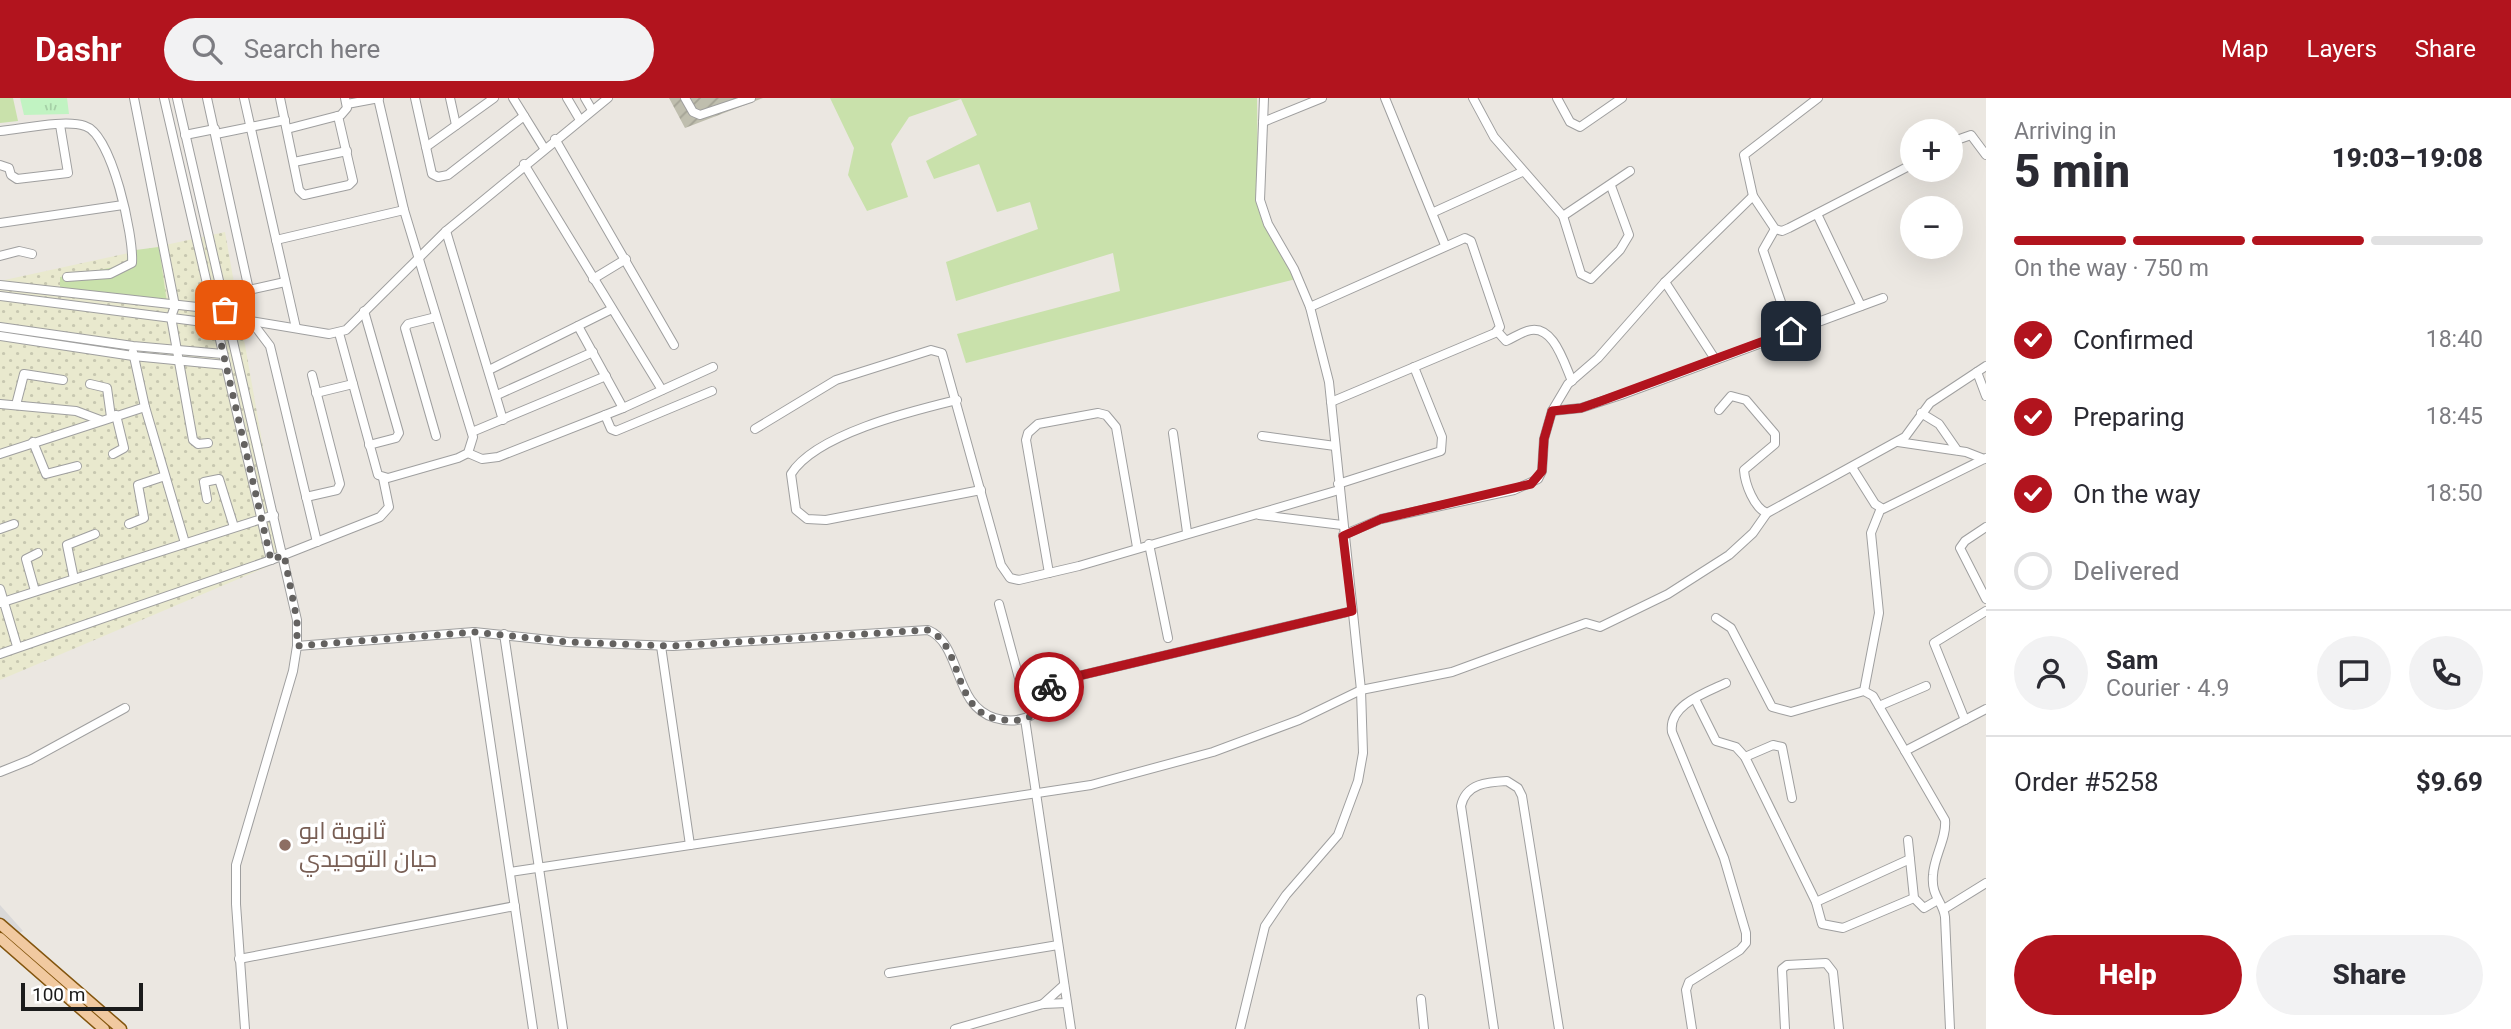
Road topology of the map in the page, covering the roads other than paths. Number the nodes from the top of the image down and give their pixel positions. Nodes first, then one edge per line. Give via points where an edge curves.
1 (134, 98) edge
2 (164, 98) edge
3 (177, 98) edge
4 (207, 98) edge
5 (244, 98) edge
6 (280, 98) edge
7 (379, 98) edge
8 (415, 98) edge
9 (450, 98) edge
10 (494, 98) edge
11 (513, 98) edge
12 (566, 98) edge
13 (608, 98) edge
14 (685, 98) edge
15 (751, 98) edge
16 (1264, 98) edge
17 (1322, 98) edge
18 (1385, 98) edge
19 (1474, 98) edge
20 (1557, 98) edge
21 (1622, 98) edge
22 (1818, 98) edge
23 (586, 99) edge
24 (346, 101) edge
25 (592, 110) junction
26 (338, 116) junction
27 (524, 116) junction
28 (580, 120) junction
29 (1263, 122) junction
30 (286, 124) junction
31 (60, 125) junction
32 (456, 125) junction
33 (251, 127) junction
34 (0, 131) edge
35 (215, 131) junction
36 (185, 135) junction
37 (1963, 138) edge
38 (555, 139) junction
39 (426, 147) junction
40 (544, 148) junction
41 (346, 151) junction
42 (1986, 155) edge
43 (294, 162) junction
44 (524, 164) junction
45 (0, 165) edge
46 (1630, 171) dead end
47 (1900, 171) edge
48 (1522, 172) junction
49 (1611, 186) junction
50 (1753, 196) junction
51 (123, 205) junction
52 (404, 210) junction
53 (1434, 212) junction
54 (1816, 214) junction
55 (1563, 216) junction
56 (0, 223) edge
57 (1775, 229) junction
58 (446, 231) junction
59 (276, 240) junction
60 (1445, 245) junction
61 (33, 254) dead end
62 (0, 256) edge
63 (417, 257) junction
64 (626, 259) junction
65 (67, 277) dead end
66 (593, 279) junction
67 (285, 282) junction
68 (1665, 282) junction
69 (0, 285) edge
70 (249, 290) junction
71 (0, 296) edge
72 (222, 296) junction
73 (116, 298) junction
74 (1883, 298) dead end
75 (175, 306) junction
76 (1861, 306) junction
77 (1310, 307) junction
78 (213, 309) junction
79 (611, 309) junction
80 (116, 310) junction
81 (364, 311) junction
82 (171, 317) junction
83 (227, 317) junction
84 (436, 317) junction
85 (251, 321) junction
86 (217, 324) junction
87 (578, 326) junction
88 (0, 327) edge
89 (296, 328) junction
90 (1497, 331) junction
91 (1791, 331) junction
92 (338, 333) junction
93 (0, 336) edge
94 (674, 345) dead end
95 (178, 350) junction
96 (133, 351) junction
97 (593, 352) junction
98 (223, 354) junction
99 (1715, 359) junction
100 (180, 361) junction
101 (226, 365) junction
102 (1986, 366) edge
103 (713, 367) dead end
104 (1414, 367) junction
105 (489, 370) junction
106 (1977, 372) junction
107 (312, 375) dead end
108 (606, 376) junction
109 (63, 380) dead end
110 (1572, 381) junction
111 (90, 384) dead end
112 (353, 384) junction
113 (662, 390) junction
114 (712, 391) dead end
115 (316, 393) junction
116 (496, 395) junction
117 (1986, 396) edge
118 (957, 400) junction
119 (1331, 402) junction
120 (0, 404) edge
121 (16, 405) junction
122 (145, 407) junction
123 (624, 408) junction
124 (1719, 410) dead end
125 (1552, 411) junction
126 (1921, 414) junction
127 (605, 415) junction
128 (113, 416) junction
129 (100, 420) junction
130 (503, 420) junction
131 (755, 429) dead end
132 (472, 432) junction
133 (1173, 433) dead end
134 (436, 436) dead end
135 (1262, 436) dead end
136 (33, 442) junction
137 (1898, 442) junction
138 (208, 443) dead end
139 (369, 445) junction
140 (1335, 446) junction
141 (1957, 450) junction
142 (468, 453) junction
143 (0, 454) edge
144 (113, 454) dead end
145 (1985, 458) edge
146 (77, 466) dead end
147 (1853, 469) junction
148 (165, 476) junction
149 (383, 478) junction
150 (1338, 487) junction
151 (981, 490) junction
152 (306, 498) junction
153 (206, 499) dead end
154 (1881, 508) junction
155 (1767, 513) junction
156 (1253, 514) junction
157 (274, 515) junction
158 (261, 519) junction
159 (14, 524) dead end
160 (129, 524) dead end
161 (1342, 526) junction
162 (234, 527) junction
163 (1986, 527) edge
164 (0, 529) edge
165 (1187, 532) junction
166 (95, 534) dead end
167 (1343, 536) junction
168 (317, 542) junction
169 (185, 543) junction
170 (1149, 544) junction
171 (1137, 547) junction
172 (38, 553) dead end
173 (284, 555) junction
174 (271, 560) junction
175 (1049, 573) junction
176 (74, 579) junction
177 (0, 589) edge
178 (35, 591) junction
179 (1986, 599) edge
180 (2, 602) edge
181 (999, 604) dead end
182 (1352, 611) junction
183 (1986, 611) edge
184 (1716, 618) dead end
185 (474, 632) junction
186 (504, 634) junction
187 (1168, 638) dead end
188 (17, 646) junction
189 (297, 646) junction
190 (661, 646) junction
191 (0, 653) edge
192 (1061, 680) junction
193 (1726, 683) dead end
194 (1926, 686) dead end
195 (1361, 690) junction
196 (1864, 691) junction
197 (1695, 699) junction
198 (1879, 706) junction
199 (125, 708) dead end
200 (1986, 709) edge
201 (1025, 719) junction
202 (1965, 720) junction
203 (1905, 751) junction
204 (1745, 757) junction
205 (0, 772) edge
206 (1035, 793) junction
207 (1792, 798) dead end
208 (1908, 840) dead end
209 (690, 845) junction
210 (1910, 859) junction
211 (539, 867) junction
212 (510, 872) junction
213 (1986, 883) edge
214 (1914, 898) junction
215 (1936, 901) junction
216 (1816, 902) junction
217 (515, 906) junction
218 (1944, 909) junction
219 (0, 924) edge
220 (0, 938) edge
221 (1058, 944) junction
222 (5, 947) edge
223 (239, 959) junction
224 (889, 973) dead end
225 (1064, 985) junction
226 (1420, 999) dead end
227 (1067, 1003) junction
228 (1043, 1004) junction
229 (104, 1029) edge
230 (121, 1029) edge
231 (245, 1029) edge
232 (533, 1029) edge
233 (563, 1029) edge
234 (956, 1029) edge
235 (1071, 1029) edge
236 (1240, 1029) edge
237 (1424, 1029) edge
238 (1494, 1029) edge
239 (1559, 1029) edge
240 (1692, 1029) edge
241 (1785, 1029) edge
242 (1839, 1029) edge
243 (1950, 1029) edge

1 - 75 street
2 - 78 street
3 - 36 street
4 - 35 street
5 - 33 street
6 - 30 street
7 - 24 street
7 - 52 street
8 - 39 street
9 - 32 street
10 - 32 street
11 - 27 street
12 - 28 street
13 - 25 street
14 - 15 street via 699,115
16 - 29 street
17 - 29 street
18 - 53 street
19 - 48 street via 1486,125
20 - 21 street via 1570,122 1580,127
22 - 50 street via 1746,152
23 - 25 street
24 - 26 street via 346,111
25 - 28 street
26 - 30 street
26 - 41 street
27 - 39 street via 445,177 432,174
27 - 40 street
28 - 38 street
29 - 77 street via 1262,207
30 - 33 street
30 - 43 street
31 - 34 street
31 - 45 street via 68,173 16,179 9,167
31 - 51 street via 78,124 93,130 116,175
32 - 39 street
33 - 35 street
33 - 59 street
35 - 36 street
35 - 70 street
36 - 72 street
37 - 42 street via 1971,135
38 - 40 street
38 - 64 street
40 - 44 street
41 - 43 street
41 - 43 street via 352,183 306,195 300,191
44 - 58 street
44 - 66 street
46 - 49 street
47 - 54 street
48 - 53 street
48 - 55 street
49 - 55 street
49 - 55 street via 1629,235 1591,279 1581,274
50 - 57 street
50 - 68 street
51 - 56 street
51 - 65 street via 132,263 110,274
52 - 59 street
52 - 63 street
53 - 60 street
54 - 57 street via 1782,231
54 - 76 street
57 - 91 street via 1763,250
58 - 63 street
58 - 105 street
59 - 67 street
60 - 77 street
60 - 90 street via 1462,238 1471,241 1498,321
61 - 62 street via 19,251
63 - 81 street
63 - 84 street
64 - 66 street
64 - 94 street
66 - 79 street
67 - 70 street
67 - 89 street
68 - 99 street
68 - 110 street
69 - 73 street
70 - 72 street
71 - 80 street
72 - 83 street
73 - 75 street
73 - 80 street
74 - 76 street
75 - 78 street
75 - 82 street
76 - 91 street
77 - 119 street
78 - 83 street
78 - 86 street
79 - 87 street
79 - 113 street
80 - 82 street
81 - 92 street
81 - 139 street via 400,433
82 - 86 street
82 - 95 street
83 - 85 street
83 - 86 street
83 - 157 street
84 - 132 street
84 - 134 street via 405,328
85 - 89 street
85 - 152 street via 270,346
86 - 98 street
87 - 97 street
87 - 105 street
88 - 96 street
89 - 92 street
90 - 104 street
90 - 110 street via 1506,341 1530,330 1544,332
91 - 99 street
92 - 112 street
93 - 96 street
95 - 96 street
95 - 98 street
95 - 100 street
96 - 100 street
96 - 122 street
97 - 108 street
97 - 116 street
98 - 101 street
99 - 125 street via 1581,408
100 - 101 street
100 - 138 street via 193,440
101 - 158 street
102 - 106 street
103 - 113 street
104 - 119 street
104 - 150 street via 1442,437 1441,452
105 - 116 street
106 - 117 street
106 - 126 street
107 - 115 street
108 - 123 street
108 - 130 street
109 - 121 street via 24,374
110 - 125 street
111 - 128 street via 107,388
112 - 115 street
112 - 139 street
113 - 123 street
114 - 127 street via 617,431 611,429
115 - 152 street via 340,486
116 - 130 street
118 - 131 street via 946,360 942,353 931,350 836,380
118 - 151 street
118 - 151 street via 877,423 812,453 791,474 796,510 807,519 826,520
119 - 140 street
120 - 121 street
121 - 129 street via 76,411
122 - 128 street
122 - 148 street
123 - 127 street
124 - 155 street via 1731,396 1743,398 1775,434 1775,444 1744,470 1749,489
125 - 167 street via 1542,471 1531,484 1381,519
126 - 137 street
126 - 141 street via 1939,424
127 - 142 street via 493,458
128 - 129 street
128 - 144 street via 124,448
129 - 136 street
130 - 132 street
132 - 142 street
133 - 165 street
135 - 140 street
136 - 143 street
136 - 146 street via 47,475
137 - 141 street
137 - 147 street
139 - 149 street via 376,473
140 - 150 street
141 - 145 street
142 - 149 street
145 - 154 street
147 - 154 street
147 - 155 street
148 - 160 street via 138,485 145,517
148 - 169 street
149 - 168 street via 389,504 386,513
150 - 156 street
150 - 161 street
151 - 175 street via 1005,572 1019,580
152 - 168 street
153 - 162 street via 204,482 219,479
154 - 196 street via 1871,533 1879,613
155 - 195 street via 1740,545 1705,571 1600,626 1586,623 1451,672
156 - 161 street
156 - 165 street
157 - 158 street
157 - 173 street
158 - 162 street
158 - 174 street
159 - 164 street
161 - 167 street
162 - 169 street
163 - 179 street via 1960,548
165 - 170 street
166 - 176 street via 67,545
167 - 182 street
168 - 173 street
169 - 176 street
170 - 171 street
170 - 187 street
171 - 175 street
171 - 175 street via 1111,419 1098,414 1038,424 1026,440
172 - 178 street via 26,559
173 - 174 street
173 - 189 street via 297,620
174 - 188 street
176 - 178 street
177 - 180 street
178 - 180 street
180 - 188 street
181 - 192 street via 1020,682
182 - 192 street
182 - 195 street
183 - 202 street via 1934,643
184 - 196 street via 1731,628 1772,707 1779,711 1791,712
185 - 186 street
185 - 189 street
185 - 212 street
186 - 190 street
186 - 211 street
188 - 191 street
189 - 223 street via 238,853
190 - 201 street via 928,630 941,640 975,708 1001,720
190 - 209 street
192 - 201 street via 1046,690
193 - 197 street
194 - 198 street
195 - 206 street via 1290,724 1184,761 1118,779
195 - 236 street via 1363,753 1349,808 1338,835 1265,926
196 - 198 street
197 - 204 street via 1716,741 1736,747
197 - 240 street via 1673,715 1672,732 1724,858 1746,939 1740,950 1689,982 1686,990
198 - 203 street
199 - 205 street
200 - 202 street
201 - 206 street
202 - 203 street
203 - 215 street via 1945,820 1934,867
204 - 207 street via 1773,745 1782,747
204 - 216 street
206 - 209 street
206 - 221 street
208 - 210 street
209 - 211 street
210 - 214 street
210 - 216 street
211 - 212 street
211 - 233 street
212 - 217 street
213 - 218 street
214 - 215 street via 1924,908
214 - 216 street via 1843,928 1822,925
215 - 218 street
217 - 223 street
217 - 232 street
218 - 243 street
219 - 230 main road
220 - 222 main road
221 - 224 street
221 - 225 street
222 - 229 main road
223 - 231 street
225 - 227 street
225 - 228 street
226 - 237 street
227 - 228 street
227 - 235 street
228 - 234 street
238 - 239 street via 1461,806 1473,788 1507,781 1522,796
241 - 242 street via 1782,969 1826,963 1833,972

